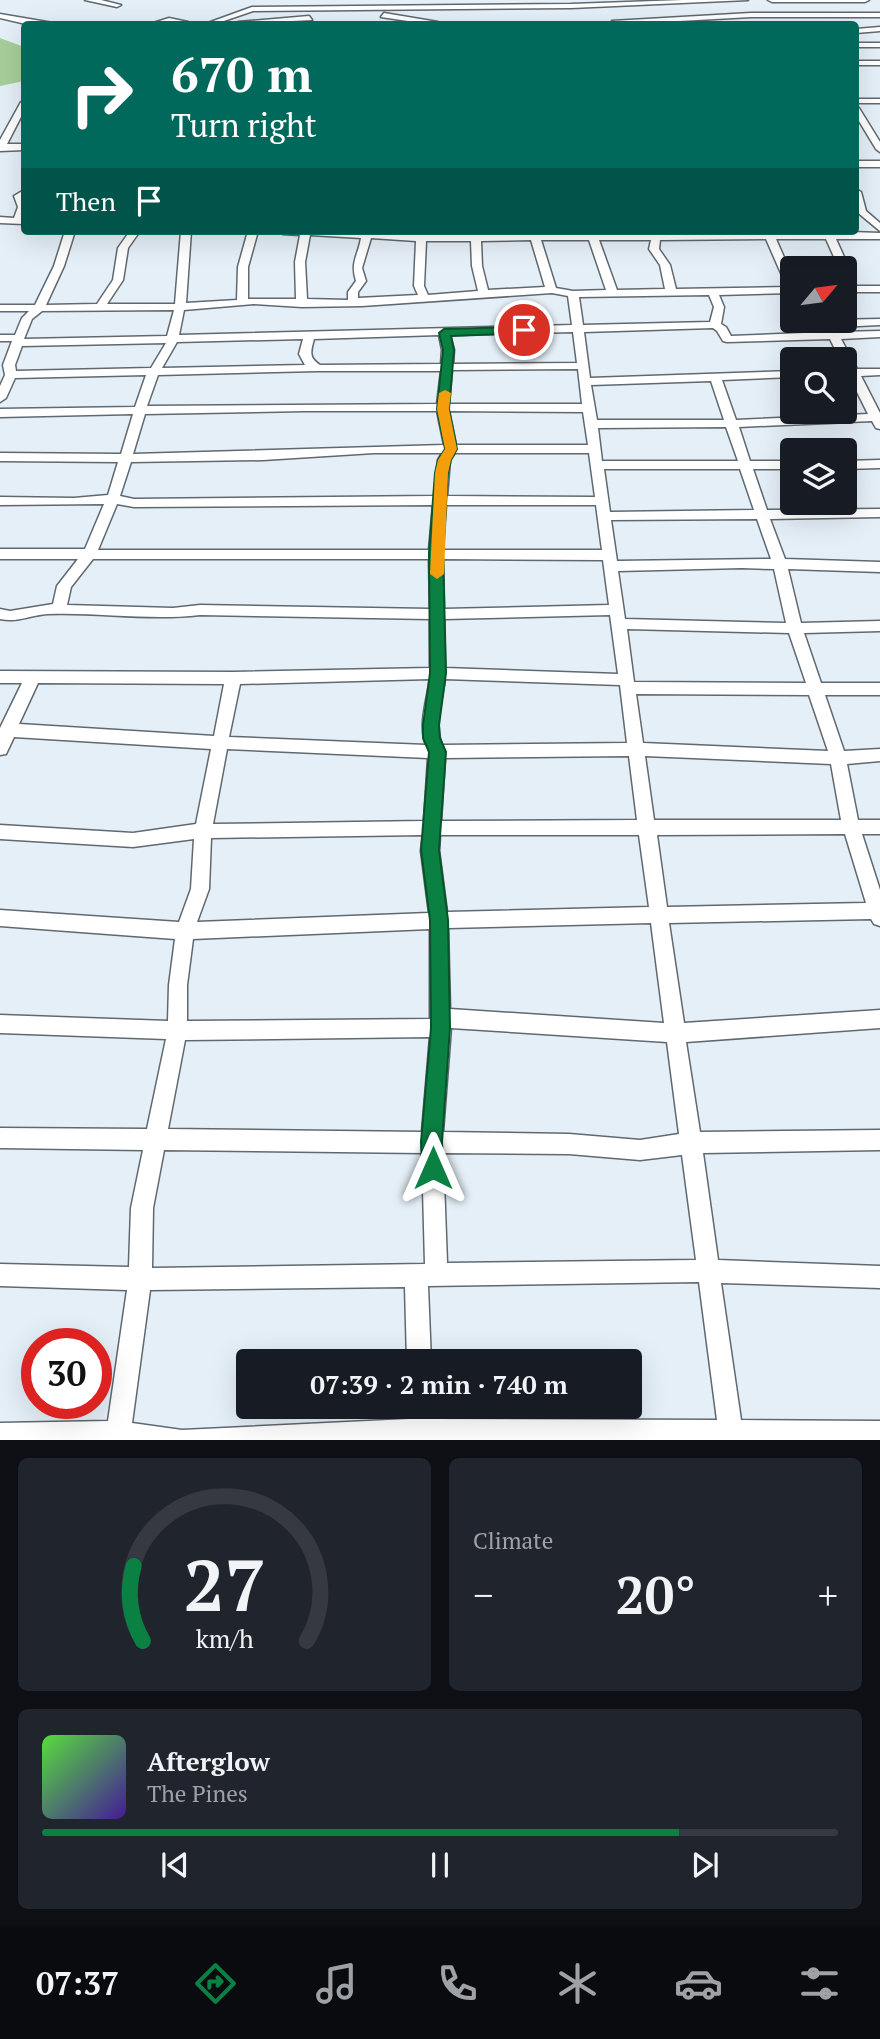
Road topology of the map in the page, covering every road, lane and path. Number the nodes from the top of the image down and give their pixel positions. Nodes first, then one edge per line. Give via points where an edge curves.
1 (89, 0) edge
2 (744, 0) edge
3 (772, 0) edge
4 (865, 0) edge
5 (704, 1) edge
6 (117, 5) dead end
7 (880, 15) edge
8 (0, 16) edge
9 (21, 21) edge
10 (218, 21) edge
11 (277, 21) edge
12 (417, 21) edge
13 (616, 21) edge
14 (880, 29) edge
15 (859, 30) edge
16 (859, 46) edge
17 (880, 46) edge
18 (876, 63) edge
19 (880, 73) edge
20 (859, 101) edge
21 (880, 101) edge
22 (21, 109) edge
23 (859, 115) edge
24 (0, 147) edge
25 (21, 147) edge
26 (880, 149) edge
27 (859, 164) edge
28 (880, 164) edge
29 (859, 202) edge
30 (0, 220) edge
31 (21, 220) edge
32 (880, 228) edge
33 (69, 235) edge
34 (132, 235) edge
35 (186, 235) edge
36 (252, 235) edge
37 (305, 235) edge
38 (361, 235) edge
39 (422, 235) edge
40 (477, 235) edge
41 (533, 235) edge
42 (592, 235) edge
43 (654, 235) edge
44 (767, 235) edge
45 (830, 235) edge
46 (859, 235) edge
47 (880, 236) edge
48 (839, 256) edge
49 (780, 263) edge
50 (858, 289) edge
51 (880, 289) edge
52 (552, 290) junction
53 (780, 290) edge
54 (671, 291) junction
55 (611, 292) junction
56 (713, 292) junction
57 (573, 294) junction
58 (484, 295) junction
59 (424, 298) junction
60 (243, 303) junction
61 (362, 303) junction
62 (302, 304) junction
63 (181, 307) junction
64 (0, 308) edge
65 (39, 308) junction
66 (99, 309) junction
67 (880, 322) edge
68 (858, 324) edge
69 (715, 325) junction
70 (578, 328) junction
71 (858, 330) edge
72 (780, 332) edge
73 (444, 333) junction
74 (310, 334) junction
75 (880, 334) edge
76 (0, 338) edge
77 (172, 339) junction
78 (18, 341) junction
79 (582, 366) junction
80 (448, 367) junction
81 (317, 368) junction
82 (880, 372) edge
83 (153, 373) junction
84 (857, 373) edge
85 (780, 374) edge
86 (11, 375) junction
87 (715, 376) junction
88 (584, 382) junction
89 (857, 386) edge
90 (0, 398) edge
91 (588, 408) junction
92 (443, 409) junction
93 (140, 412) junction
94 (0, 413) edge
95 (879, 420) edge
96 (732, 423) junction
97 (591, 424) junction
98 (451, 449) junction
99 (593, 449) junction
100 (0, 457) edge
101 (127, 457) junction
102 (880, 464) edge
103 (780, 465) edge
104 (857, 465) edge
105 (597, 466) junction
106 (748, 466) junction
107 (113, 499) junction
108 (441, 500) junction
109 (0, 501) edge
110 (604, 509) junction
111 (880, 513) edge
112 (764, 514) junction
113 (436, 553) junction
114 (0, 554) edge
115 (90, 554) junction
116 (611, 561) junction
117 (780, 566) junction
118 (880, 567) edge
119 (59, 610) junction
120 (0, 614) edge
121 (438, 614) junction
122 (619, 617) junction
123 (880, 626) edge
124 (796, 628) junction
125 (438, 673) junction
126 (33, 676) junction
127 (0, 677) edge
128 (233, 678) junction
129 (628, 684) junction
130 (814, 687) junction
131 (880, 689) edge
132 (7, 730) junction
133 (221, 743) junction
134 (0, 749) edge
135 (637, 749) junction
136 (438, 752) junction
137 (880, 755) edge
138 (838, 758) junction
139 (851, 826) junction
140 (880, 827) edge
141 (431, 828) junction
142 (648, 828) junction
143 (204, 831) junction
144 (0, 832) edge
145 (879, 913) edge
146 (660, 914) junction
147 (0, 918) edge
148 (439, 920) junction
149 (185, 931) junction
150 (880, 1019) edge
151 (440, 1023) junction
152 (0, 1024) edge
153 (177, 1031) junction
154 (676, 1033) junction
155 (0, 1138) edge
156 (156, 1140) junction
157 (880, 1140) edge
158 (432, 1142) junction
159 (691, 1143) junction
160 (709, 1271) junction
161 (426, 1274) junction
162 (0, 1275) edge
163 (880, 1278) edge
164 (140, 1279) junction
165 (420, 1349) edge
166 (421, 1426) edge
167 (880, 1433) edge
168 (0, 1435) edge
169 (731, 1436) edge
170 (118, 1437) edge
171 (182, 1440) edge

1 - 6 street
2 - 5 street
3 - 4 street
5 - 10 street via 253,9
7 - 13 street
8 - 9 street
11 - 12 street via 368,14
14 - 15 street
16 - 17 street
18 - 19 street
20 - 21 street
22 - 24 street
23 - 26 street
24 - 25 street
27 - 28 street
29 - 32 street via 862,212
30 - 31 street
33 - 65 street
34 - 66 street via 123,248 118,280
35 - 63 street
36 - 60 street via 244,255
37 - 62 street via 300,261
38 - 61 street via 364,251 357,268 361,281 353,300
39 - 59 street via 419,286
40 - 58 street via 477,266
41 - 52 street
42 - 55 street
43 - 54 street via 654,249 665,265
44 - 49 street
45 - 48 street
46 - 47 street
50 - 51 street
52 - 57 street
52 - 58 street
53 - 56 street
54 - 55 street
54 - 56 street
55 - 57 street
56 - 69 street via 719,307
57 - 70 street
58 - 59 street
59 - 61 street
60 - 62 street
60 - 63 street
61 - 62 street
63 - 66 street
63 - 77 street
64 - 65 street
65 - 66 street
65 - 78 street via 26,318
67 - 68 street
69 - 70 street
69 - 72 street via 727,339
70 - 73 street
70 - 79 street
71 - 75 street
73 - 74 street
73 - 80 street
74 - 77 street
74 - 81 street via 305,354
76 - 78 street
77 - 78 street
77 - 83 street
78 - 86 street via 9,365
79 - 80 street
79 - 88 street
80 - 81 street
80 - 92 street
81 - 83 street
82 - 84 street
83 - 86 street
83 - 93 street
85 - 87 street
86 - 90 street
87 - 88 street
87 - 96 street
88 - 91 street
89 - 95 street
91 - 92 street
91 - 97 street
92 - 93 street
92 - 98 street
93 - 94 street
93 - 101 street
95 - 96 street
96 - 97 street
96 - 106 street
97 - 99 street
98 - 99 street
98 - 101 street
98 - 108 street via 444,460
99 - 105 street
100 - 101 street
101 - 107 street
102 - 104 street
103 - 106 street
105 - 106 street
105 - 110 street
106 - 112 street
107 - 108 street via 134,503
107 - 109 street
107 - 115 street
108 - 110 street
108 - 113 street
110 - 112 street
110 - 116 street
111 - 112 street
112 - 117 street
113 - 115 street
113 - 116 street
113 - 121 street
114 - 115 street
115 - 119 street via 64,586
116 - 117 street
116 - 122 street
117 - 118 street
117 - 124 street
119 - 120 street
119 - 121 street
121 - 122 street
121 - 125 street
122 - 124 street
122 - 129 street
123 - 124 street
124 - 130 street
125 - 128 street
125 - 129 street
125 - 136 street via 431,725
126 - 127 street
126 - 128 street
126 - 132 street
128 - 133 street
129 - 130 street
129 - 135 street
130 - 131 street
130 - 138 street
132 - 133 street
132 - 134 street
133 - 136 street
133 - 143 street
135 - 136 street
135 - 138 street
135 - 142 street
136 - 141 street
137 - 138 street
138 - 139 street
139 - 140 street
139 - 142 street
139 - 145 street
141 - 142 street
141 - 143 street
141 - 148 street
142 - 146 street
143 - 144 street via 133,840
143 - 149 street via 200,889
145 - 146 street
146 - 148 street
146 - 154 street
147 - 149 street
148 - 149 street
148 - 151 street
149 - 153 street
150 - 154 street
151 - 153 street
151 - 154 street
151 - 158 street
152 - 153 street
153 - 156 street
154 - 159 street
155 - 156 street
156 - 158 street
156 - 164 street via 142,1208
157 - 159 street
158 - 159 street via 639,1150
158 - 161 street
159 - 160 street
160 - 161 street
160 - 163 street
160 - 169 street
161 - 164 street
161 - 165 street
162 - 164 street
164 - 170 street
166 - 169 street
166 - 171 street
167 - 169 street
168 - 170 street
170 - 171 street

